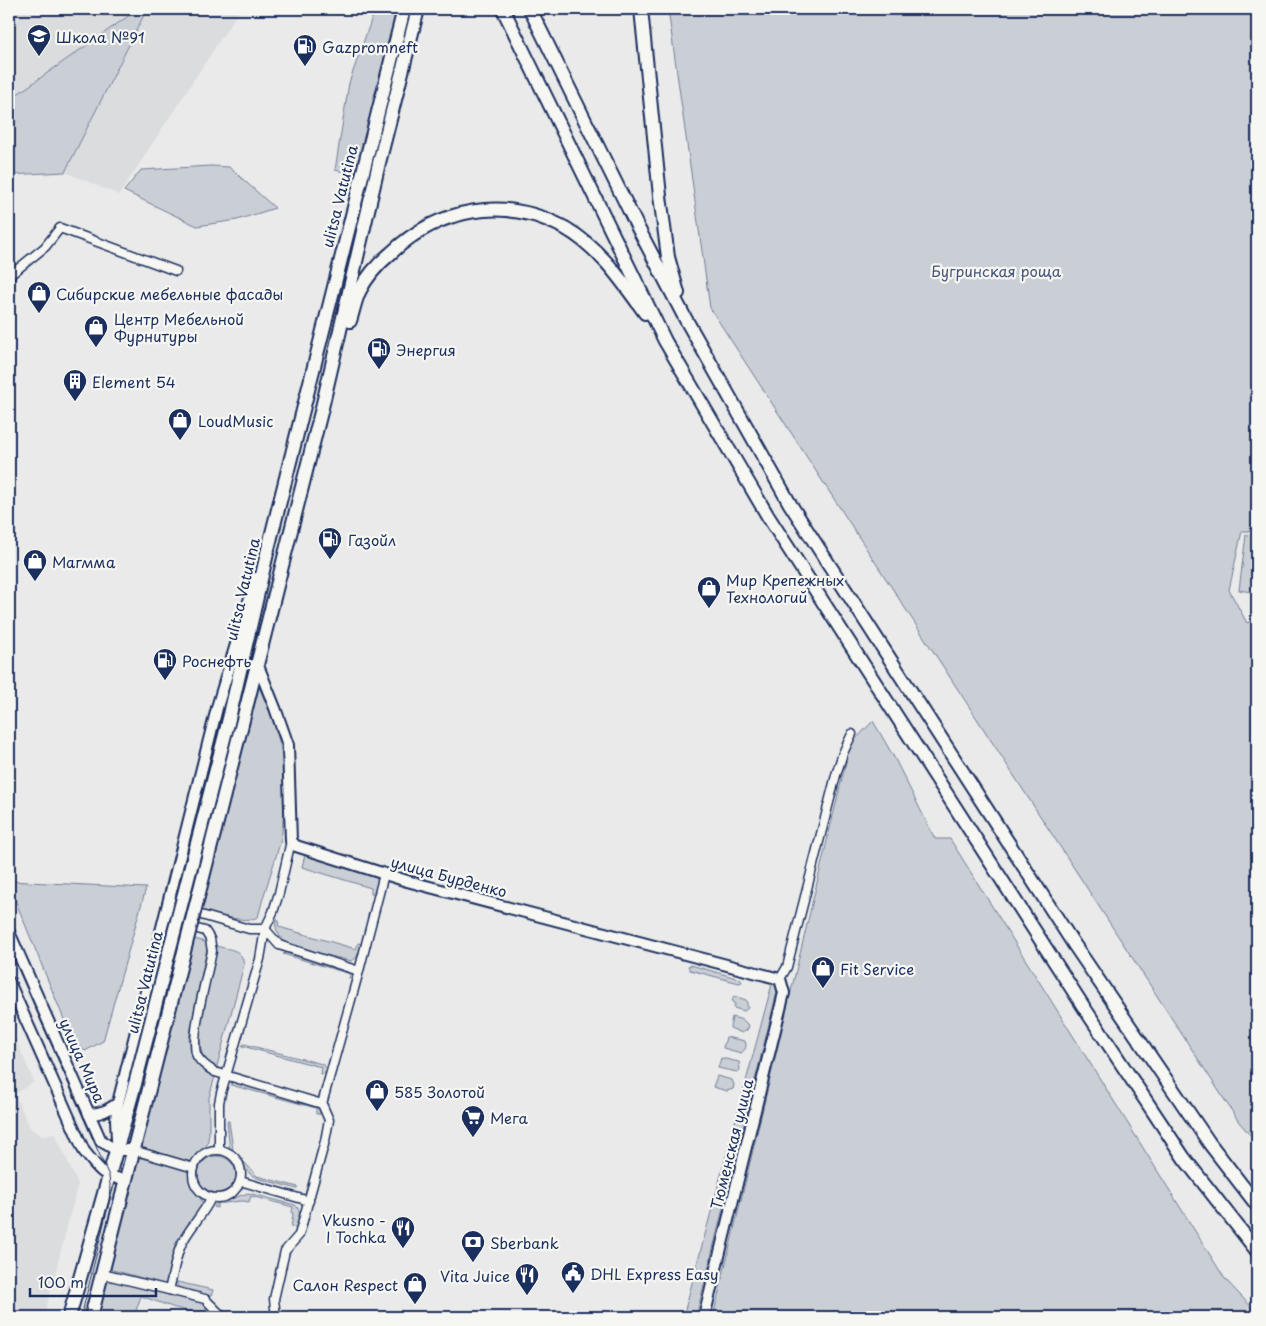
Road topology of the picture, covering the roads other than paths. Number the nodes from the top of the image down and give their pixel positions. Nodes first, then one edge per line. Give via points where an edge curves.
1 (404, 9) edge
2 (418, 9) edge
3 (503, 9) edge
4 (530, 9) edge
5 (641, 9) edge
6 (176, 271) dead end
7 (9, 276) edge
8 (685, 318) junction
9 (666, 341) junction
10 (332, 364) junction
11 (268, 549) junction
12 (257, 663) junction
13 (852, 734) dead end
14 (291, 841) junction
15 (384, 874) junction
16 (167, 905) junction
17 (163, 920) junction
18 (265, 929) junction
19 (9, 932) edge
20 (360, 971) junction
21 (780, 979) junction
22 (9, 982) edge
23 (226, 1075) junction
24 (118, 1103) junction
25 (322, 1104) junction
26 (89, 1114) junction
27 (116, 1146) junction
28 (133, 1150) junction
29 (219, 1150) junction
30 (194, 1168) junction
31 (109, 1176) junction
32 (125, 1180) junction
33 (240, 1181) junction
34 (211, 1198) junction
35 (308, 1200) junction
36 (1257, 1205) edge
37 (1257, 1251) edge
38 (102, 1274) junction
39 (169, 1290) junction
40 (69, 1317) edge
41 (91, 1317) edge
42 (222, 1317) edge
43 (276, 1317) edge
44 (704, 1317) edge

1 - 11 main road, ulitsa Vatutina
2 - 10 main road, ulitsa Vatutina
3 - 9 main road
4 - 8 main road
5 - 8 main road via 668,257
6 - 7 street via 60,228 45,247
8 - 36 main road via 790,504 1073,944 1210,1144
9 - 10 main road via 614,269 565,228 530,214 507,210 474,211 430,225 403,241 379,264 360,291
9 - 37 main road via 769,518 1084,1010 1184,1158
10 - 12 main road, ulitsa Vatutina
11 - 16 street via 234,649
11 - 27 main road, ulitsa Vatutina, bridge via 228,723
12 - 14 street via 288,746
12 - 28 main road, ulitsa Vatutina, bridge
13 - 21 street via 836,775 786,967
14 - 15 street, улица Бурденко via 296,846
14 - 18 street via 275,906
15 - 20 street
15 - 21 street, улица Бурденко
16 - 17 street
16 - 18 street via 249,929
17 - 23 street via 205,931 210,939 212,951 194,1039 197,1056 207,1068
17 - 24 street
18 - 20 street via 279,945
18 - 23 street via 260,959
19 - 26 street, улица Мира
20 - 25 street
21 - 44 street, Тюменская улица via 784,993
22 - 31 street via 84,1151 103,1174
23 - 25 street
23 - 29 street via 219,1103
24 - 26 street via 106,1112
24 - 27 street
25 - 35 street via 329,1120
26 - 27 street, улица Мира via 101,1141
27 - 28 street
27 - 31 main road, ulitsa Vatutina
28 - 30 street
28 - 32 main road
29 - 30 street via 206,1153
29 - 33 street via 237,1161
30 - 34 street via 198,1190
31 - 32 street
31 - 40 main road
32 - 38 main road
33 - 34 street via 232,1193
33 - 35 street
34 - 39 street via 182,1243
35 - 43 street via 299,1235 284,1251 274,1298
38 - 39 street
38 - 41 main road
39 - 42 street via 205,1299

